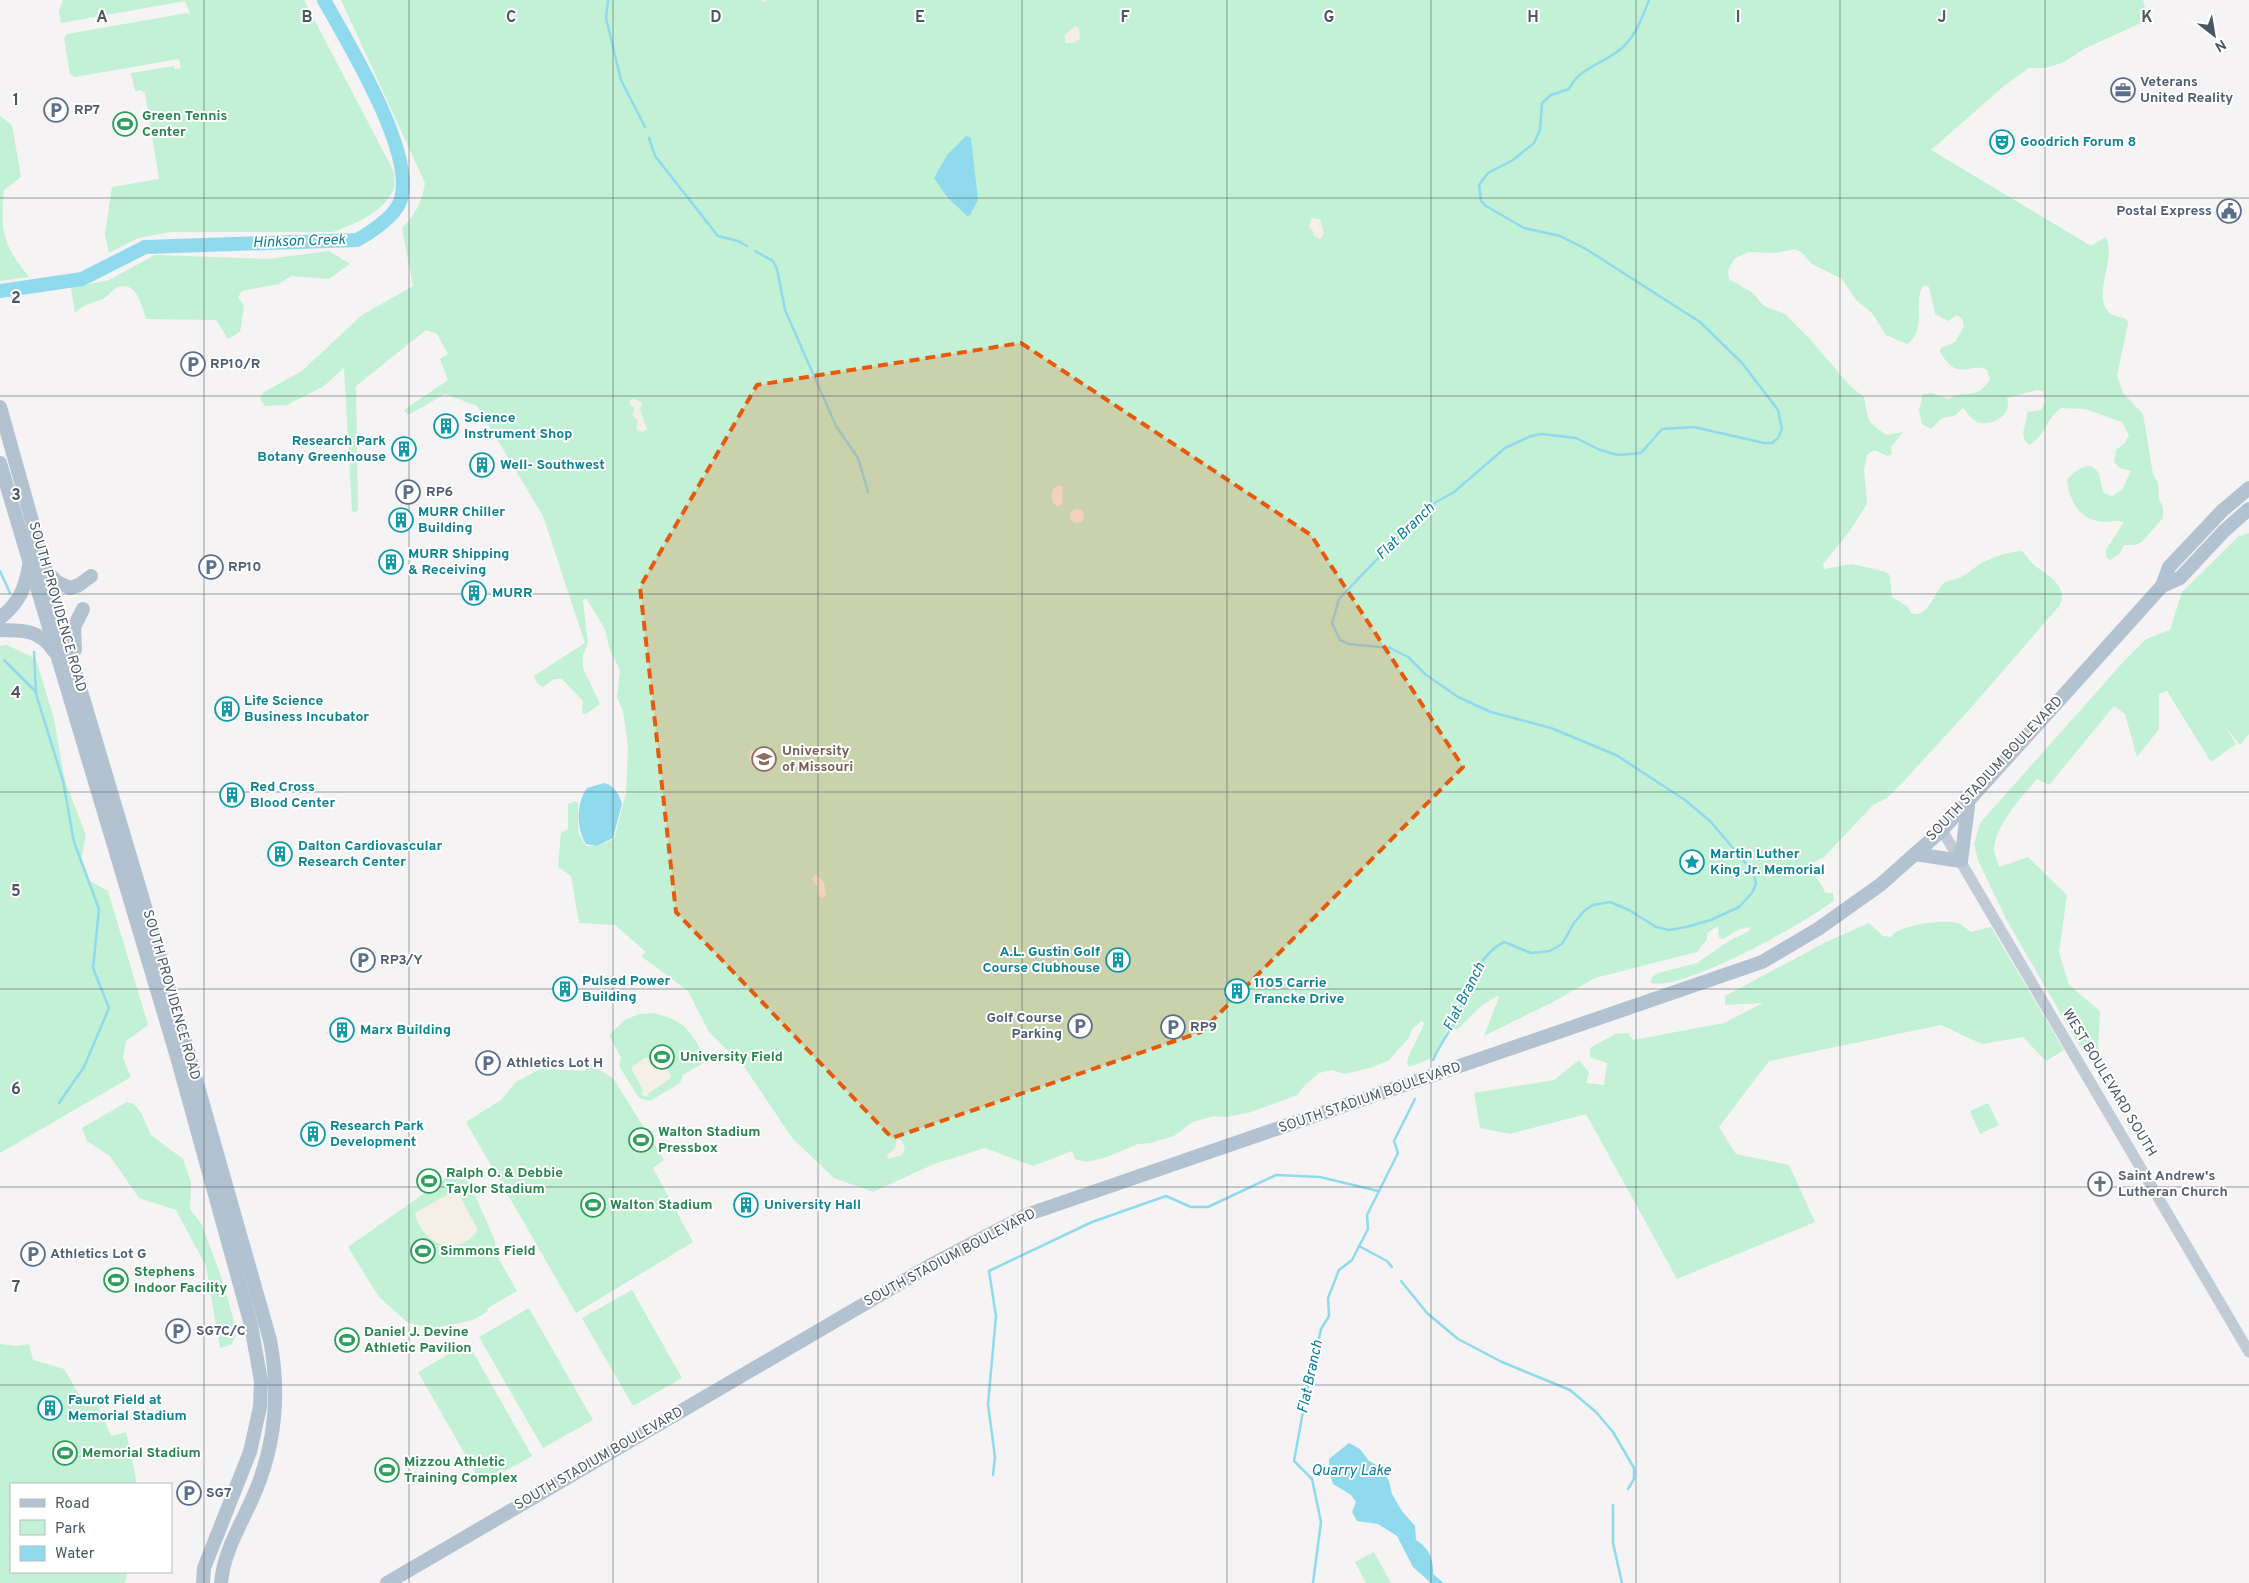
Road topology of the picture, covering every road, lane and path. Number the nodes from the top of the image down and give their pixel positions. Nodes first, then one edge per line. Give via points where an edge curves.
1 (0, 407) edge
2 (0, 463) edge
3 (2249, 488) edge
4 (2249, 509) edge
5 (30, 562) junction
6 (47, 572) junction
7 (91, 576) dead end
8 (2162, 586) junction
9 (83, 609) dead end
10 (0, 618) edge
11 (0, 630) edge
12 (58, 658) junction
13 (73, 663) junction
14 (1967, 802) junction
15 (1942, 830) junction
16 (1915, 854) junction
17 (1961, 861) junction
18 (2249, 1352) edge
19 (250, 1452) junction
20 (241, 1522) junction
21 (203, 1583) edge
22 (221, 1583) edge
23 (387, 1583) edge

1 - 6 main road, SOUTH PROVIDENCE ROAD
2 - 5 main road, SOUTH PROVIDENCE ROAD
3 - 8 main road, SOUTH STADIUM BOULEVARD via 2222,511 2169,568
4 - 8 main road via 2180,578
5 - 10 main road via 21,598
5 - 12 main road, SOUTH PROVIDENCE ROAD
6 - 7 main road via 70,588
6 - 13 main road, SOUTH PROVIDENCE ROAD
8 - 14 main road, SOUTH STADIUM BOULEVARD
9 - 13 main road via 74,627 76,647
11 - 12 main road via 41,636
12 - 19 main road, SOUTH PROVIDENCE ROAD via 177,1057 251,1325 261,1380 260,1407
13 - 20 main road, SOUTH PROVIDENCE ROAD via 187,1048 276,1369 274,1429 256,1489
14 - 15 main road, SOUTH STADIUM BOULEVARD
14 - 17 main road
15 - 16 main road, SOUTH STADIUM BOULEVARD
15 - 17 main road, WEST BOULEVARD SOUTH
16 - 17 main road
16 - 23 main road, SOUTH STADIUM BOULEVARD via 1880,885 1834,918 1762,962 1029,1214 931,1265
17 - 18 main road, WEST BOULEVARD SOUTH
19 - 20 main road via 249,1476 239,1508
19 - 21 main road, SOUTH PROVIDENCE ROAD via 204,1568
20 - 22 main road, SOUTH PROVIDENCE ROAD via 229,1544

